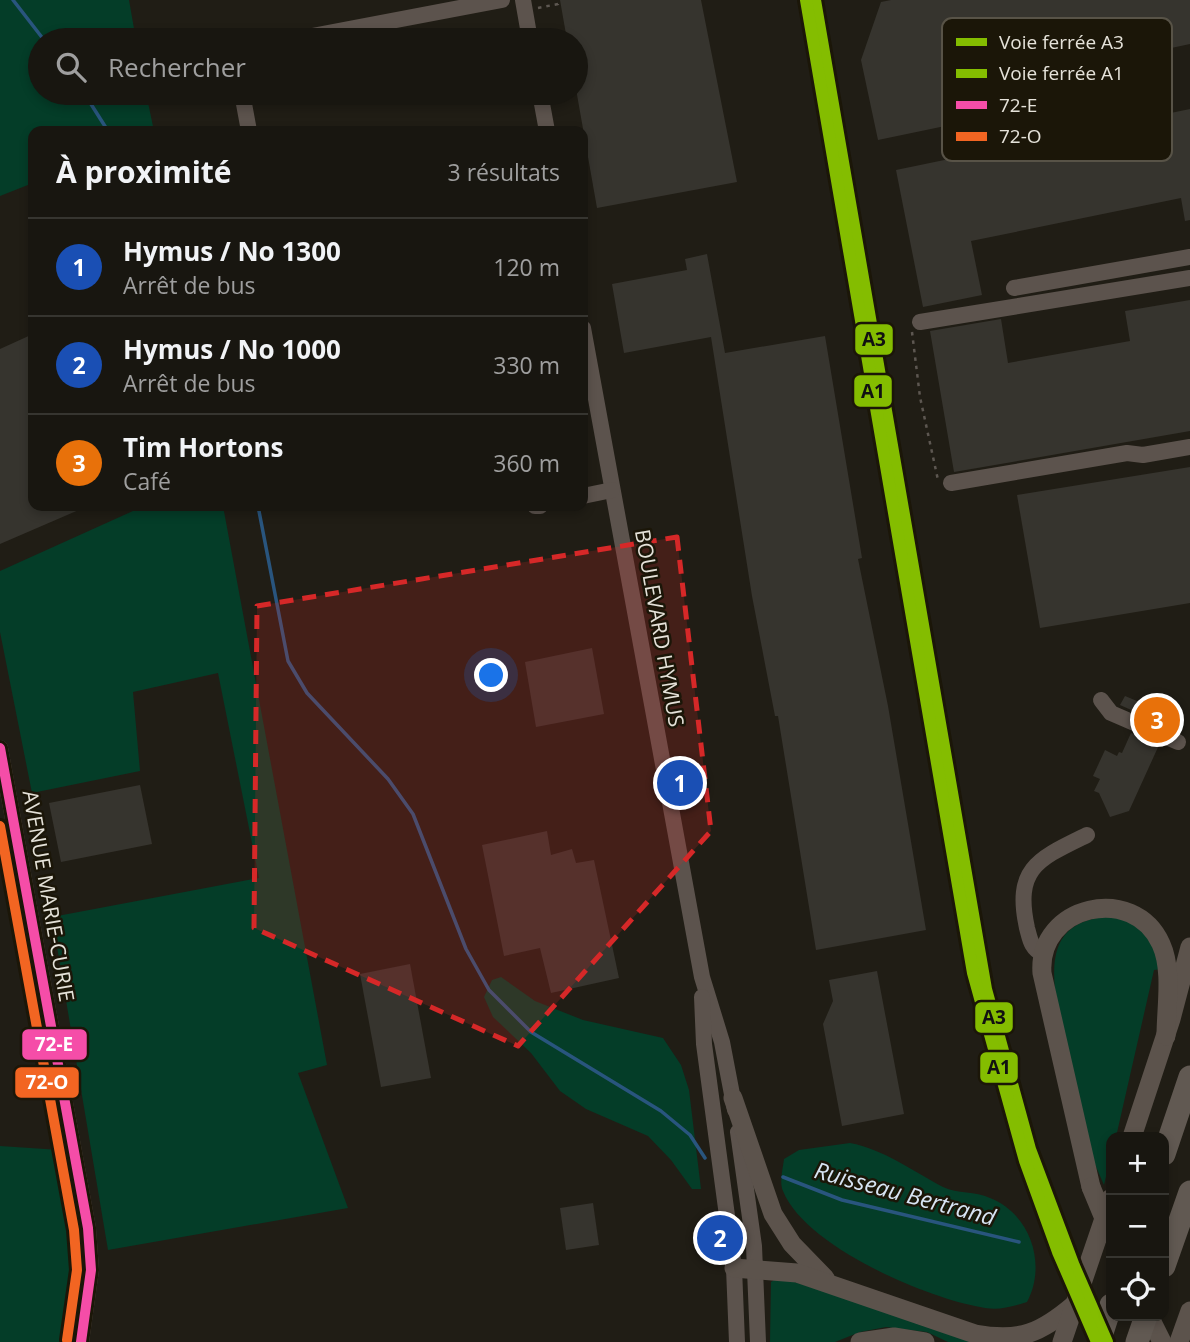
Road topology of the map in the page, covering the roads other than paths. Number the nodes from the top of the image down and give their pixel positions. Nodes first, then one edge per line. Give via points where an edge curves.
1 (502, 0) edge
2 (530, 4) edge
3 (354, 28) edge
4 (530, 28) edge
5 (244, 105) edge
6 (542, 105) edge
7 (248, 126) edge
8 (546, 126) edge
9 (1190, 257) edge
10 (1190, 278) edge
11 (1014, 288) dead end
12 (920, 322) road end
13 (588, 356) edge
14 (1190, 447) edge
15 (951, 483) road end
16 (612, 490) junction
17 (588, 495) edge
18 (1101, 700) dead end
19 (1178, 742) dead end
20 (0, 754) edge
21 (1087, 835) dead end
22 (1190, 947) edge
23 (1043, 954) junction
24 (702, 977) junction
25 (1166, 1035) junction
26 (1190, 1077) edge
27 (733, 1098) junction
28 (1134, 1132) edge
29 (1169, 1139) edge
30 (1190, 1192) edge
31 (1106, 1213) edge
32 (1106, 1223) edge
33 (1167, 1258) edge
34 (734, 1268) junction
35 (755, 1268) junction
36 (828, 1282) junction
37 (1075, 1304) junction
38 (1190, 1311) edge
39 (1106, 1320) edge
40 (1146, 1321) edge
41 (1151, 1321) edge
42 (81, 1342) edge
43 (737, 1342) edge
44 (758, 1342) edge
45 (860, 1342) edge
46 (925, 1342) edge
47 (1062, 1342) edge
48 (1099, 1342) edge
49 (1137, 1342) edge
50 (1162, 1342) edge
51 (1179, 1342) edge

1 - 3 street
2 - 4 street
5 - 7 street
6 - 8 street
9 - 11 street
10 - 12 street
13 - 16 street, BOULEVARD HYMUS
14 - 15 street
16 - 17 street
16 - 24 street, BOULEVARD HYMUS
18 - 19 street via 1111,713
20 - 42 street, AVENUE MARIE-CURIE via 88,1228 91,1270
21 - 23 street via 1048,854 1025,883 1022,903 1030,939
22 - 25 main road
23 - 25 main road via 1060,925 1079,912 1108,907 1137,916 1154,932 1165,955
23 - 32 main road, bridge via 1044,985 1091,1187
24 - 27 street, BOULEVARD HYMUS
24 - 34 street, BOULEVARD HYMUS via 704,1044
25 - 28 main road
26 - 29 highway
27 - 35 street, BOULEVARD HYMUS
27 - 36 main road via 773,1214 792,1244
30 - 33 highway
31 - 37 main road
34 - 35 main road
34 - 43 street, BOULEVARD HYMUS
35 - 36 main road via 788,1270
35 - 44 street, BOULEVARD HYMUS
36 - 37 main road via 1002,1340 1035,1334
37 - 47 main road
38 - 51 main road
39 - 48 highway
40 - 49 highway
41 - 50 main road
45 - 46 main road via 894,1337

